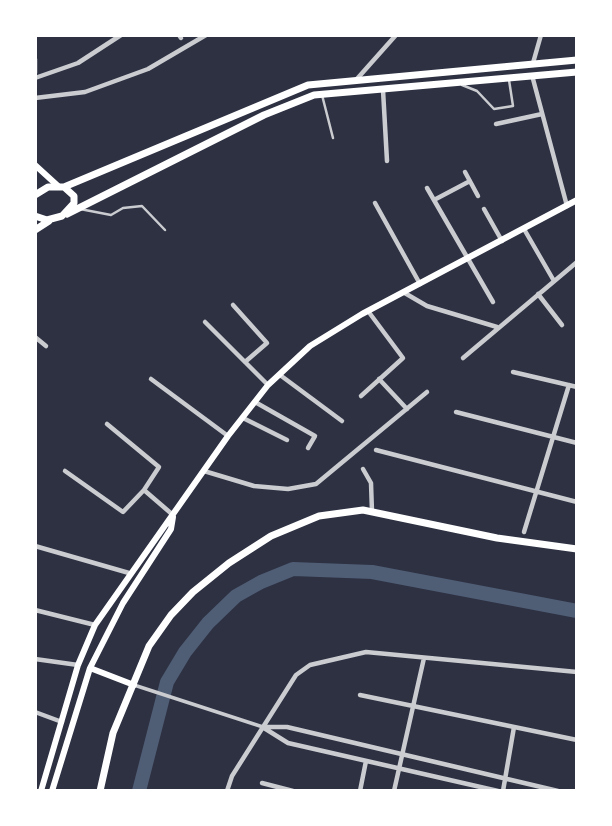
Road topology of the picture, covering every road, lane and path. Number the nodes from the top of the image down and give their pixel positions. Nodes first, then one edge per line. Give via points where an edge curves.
1 (110, 35) edge
2 (121, 35) edge
3 (206, 35) edge
4 (396, 35) edge
5 (541, 35) edge
6 (110, 42) junction
7 (35, 59) edge
8 (577, 60) edge
9 (532, 64) junction
10 (577, 72) edge
11 (35, 75) edge
12 (533, 79) junction
13 (356, 80) junction
14 (509, 80) junction
15 (455, 83) junction
16 (383, 90) junction
17 (322, 95) junction
18 (35, 98) edge
19 (542, 114) junction
20 (496, 124) dead end
21 (333, 138) dead end
22 (387, 161) dead end
23 (35, 165) edge
24 (465, 172) dead end
25 (470, 181) junction
26 (61, 186) junction
27 (427, 188) dead end
28 (35, 195) edge
29 (478, 196) dead end
30 (434, 200) junction
31 (577, 200) edge
32 (375, 203) dead end
33 (568, 206) junction
34 (80, 209) junction
35 (484, 209) dead end
36 (67, 214) junction
37 (35, 216) edge
38 (51, 219) junction
39 (524, 229) junction
40 (35, 230) edge
41 (165, 230) dead end
42 (502, 241) junction
43 (468, 258) junction
44 (577, 262) edge
45 (554, 281) junction
46 (420, 284) junction
47 (403, 292) junction
48 (538, 294) junction
49 (493, 302) dead end
50 (233, 305) dead end
51 (368, 311) junction
52 (205, 322) dead end
53 (562, 325) dead end
54 (498, 327) junction
55 (35, 337) edge
56 (46, 346) dead end
57 (463, 358) dead end
58 (245, 362) junction
59 (513, 372) dead end
60 (280, 374) junction
61 (379, 379) junction
62 (150, 380) dead end
63 (268, 385) junction
64 (569, 385) junction
65 (577, 387) edge
66 (427, 392) dead end
67 (361, 396) dead end
68 (255, 402) junction
69 (407, 409) junction
70 (456, 411) dead end
71 (242, 418) junction
72 (342, 421) dead end
73 (107, 424) dead end
74 (552, 435) junction
75 (228, 436) junction
76 (287, 440) dead end
77 (577, 443) edge
78 (309, 448) dead end
79 (376, 450) dead end
80 (363, 469) dead end
81 (65, 471) dead end
82 (204, 471) junction
83 (144, 491) junction
84 (537, 491) junction
85 (577, 502) edge
86 (372, 512) junction
87 (174, 516) junction
88 (524, 532) dead end
89 (35, 546) edge
90 (577, 549) edge
91 (129, 573) junction
92 (35, 610) edge
93 (95, 625) junction
94 (424, 658) junction
95 (35, 659) edge
96 (78, 665) junction
97 (90, 668) junction
98 (577, 672) edge
99 (134, 685) junction
100 (360, 695) dead end
101 (413, 706) junction
102 (35, 712) edge
103 (62, 722) junction
104 (263, 727) junction
105 (514, 727) junction
106 (577, 740) edge
107 (402, 754) junction
108 (366, 761) junction
109 (399, 768) junction
110 (505, 778) junction
111 (262, 783) dead end
112 (41, 791) edge
113 (51, 791) edge
114 (100, 791) edge
115 (227, 791) edge
116 (293, 791) edge
117 (360, 791) edge
118 (394, 791) edge
119 (500, 791) edge
120 (558, 791) edge

1 - 6 street
2 - 6 street
3 - 18 street via 148,69 85,92
4 - 13 street
5 - 9 street
6 - 11 street via 78,63
7 - 11 street
8 - 9 main road
9 - 13 main road
10 - 12 main road
12 - 14 main road
12 - 19 street
13 - 26 main road via 308,85
14 - 15 main road
14 - 15 lane via 513,106 494,109 477,91
15 - 16 main road
16 - 17 main road
16 - 22 street
17 - 21 lane
17 - 34 main road via 264,115
19 - 20 street
19 - 33 street
23 - 26 main road
24 - 25 street
25 - 29 street
25 - 30 street
26 - 28 main road
26 - 36 main road via 74,196
27 - 30 street
30 - 43 street
31 - 33 main road
32 - 46 street
33 - 39 main road
34 - 36 main road
34 - 41 lane via 110,215 142,206
35 - 42 street
36 - 38 main road
37 - 38 main road
38 - 40 main road
39 - 42 main road
39 - 45 street
42 - 43 main road
43 - 46 main road
43 - 49 street
44 - 45 street
45 - 48 street
46 - 47 main road
47 - 51 main road
47 - 54 street via 427,306
48 - 53 street
48 - 54 street
50 - 58 street via 267,343
51 - 60 main road via 310,346
51 - 61 street via 403,358
52 - 58 street
54 - 57 street
55 - 56 street
58 - 63 street
59 - 64 street
60 - 63 main road
60 - 72 street
61 - 67 street
61 - 69 street
62 - 75 street
63 - 68 main road
64 - 65 street
64 - 74 street
66 - 69 street
68 - 71 main road
68 - 78 street via 315,436
69 - 82 street via 316,484 288,489 254,486
70 - 74 street
71 - 75 main road
71 - 76 street
73 - 83 street via 159,467
74 - 77 street
74 - 84 street
75 - 82 main road
79 - 84 street
80 - 86 street via 371,483
81 - 83 street via 124,512
82 - 87 main road
83 - 87 street
84 - 85 street
84 - 88 street
86 - 90 main road
86 - 99 main road via 319,516 271,536 229,563 170,615 149,646
87 - 91 main road
87 - 97 main road via 171,529 123,603
89 - 91 street
91 - 93 main road
92 - 93 street
93 - 96 main road
94 - 98 street
94 - 101 street
94 - 104 street via 360,653 304,667
95 - 96 street
96 - 103 main road
97 - 99 main road
97 - 113 main road
99 - 104 street
99 - 114 main road via 113,733
100 - 101 street
101 - 105 street
101 - 107 street
102 - 103 street
103 - 112 main road
104 - 107 street via 287,727
104 - 108 street via 288,743
104 - 115 street
105 - 106 street
105 - 110 street
107 - 109 street
107 - 110 street
108 - 109 street
108 - 117 street
109 - 118 street
109 - 119 street
110 - 119 street
110 - 120 street
111 - 116 street

